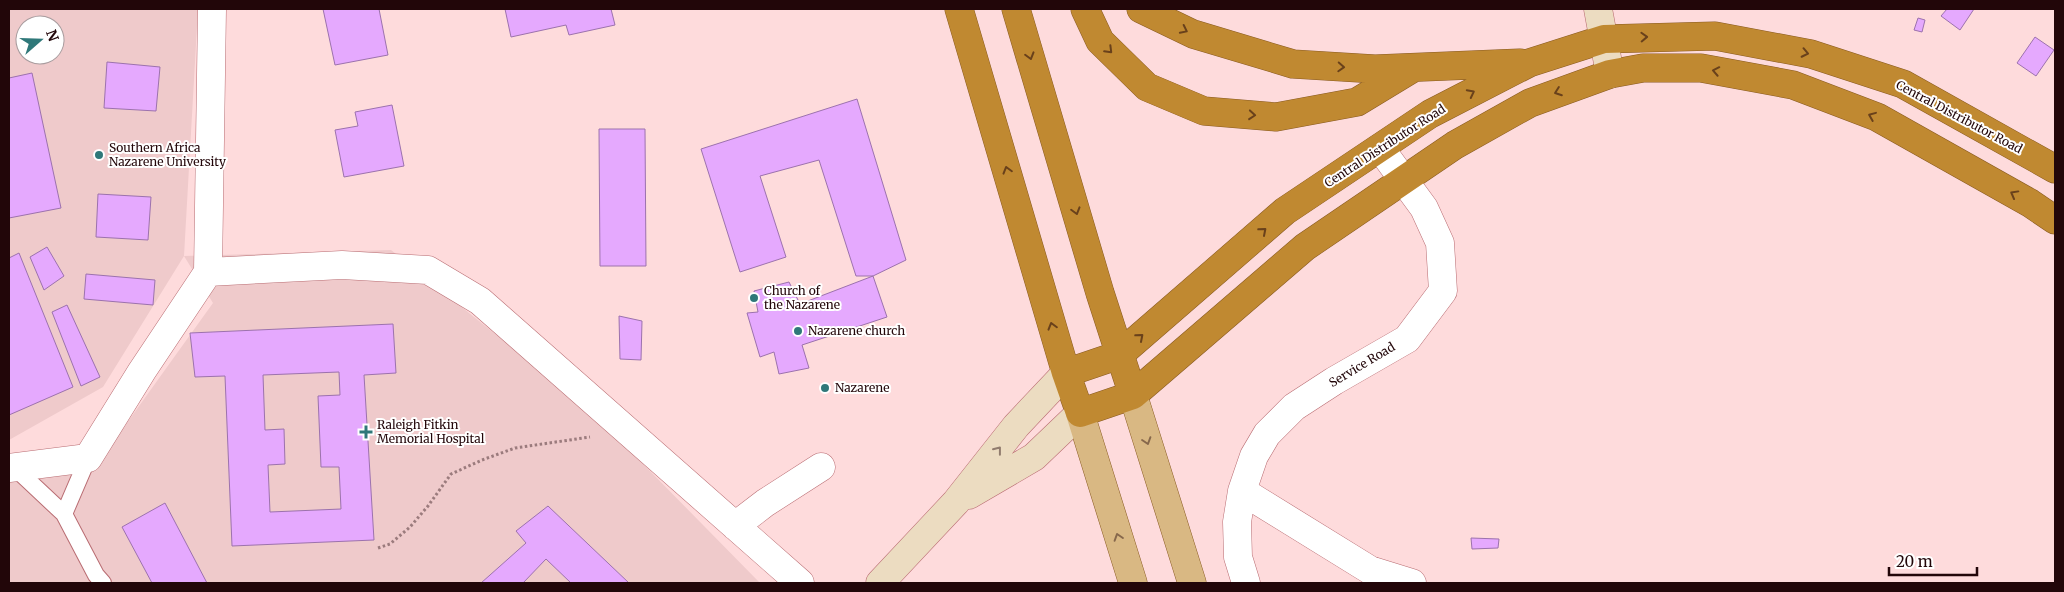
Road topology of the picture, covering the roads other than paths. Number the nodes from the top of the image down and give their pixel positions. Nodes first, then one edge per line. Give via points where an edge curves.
1 (212, 9) edge
2 (959, 9) edge
3 (1016, 9) edge
4 (1085, 9) edge
5 (1141, 9) edge
6 (1598, 9) edge
7 (1604, 39) junction
8 (1529, 63) junction
9 (1415, 67) junction
10 (1610, 74) junction
11 (1380, 148) junction
12 (2055, 169) edge
13 (1402, 181) junction
14 (2055, 220) edge
15 (208, 272) junction
16 (1119, 355) junction
17 (1066, 373) junction
18 (1132, 395) junction
19 (1080, 413) junction
20 (88, 458) junction
21 (821, 467) dead end
22 (12, 468) edge
23 (1242, 491) junction
24 (956, 502) junction
25 (64, 514) junction
26 (735, 526) junction
27 (103, 583) edge
28 (800, 583) edge
29 (880, 583) edge
30 (1133, 583) edge
31 (1192, 583) edge
32 (1246, 583) edge
33 (1412, 583) edge

1 - 15 street
17 -> 2 highway
3 -> 16 highway
4 -> 9 highway via 1100,41 1147,88 1204,111 1276,117 1357,102
5 -> 9 highway via 1194,34 1293,64 1375,69
6 - 7 main road
7 - 8 highway, Central Distributor Road
7 - 10 main road
7 -> 12 highway, Central Distributor Road via 1715,36 1812,54 1903,84
8 - 9 highway
11 -> 8 highway, Central Distributor Road via 1430,114
10 -> 13 highway via 1530,102 1455,144
14 -> 10 highway via 1877,117 1793,85 1701,68 1643,68
11 - 13 street, Service Road
16 -> 11 highway, Central Distributor Road via 1285,212
13 - 18 highway via 1305,247
13 - 23 street, Service Road via 1424,208 1440,243 1444,291 1407,339 1294,407 1267,434 1254,456
15 - 20 street
15 - 26 street via 342,265 428,270 480,301
16 - 17 highway, Central Distributor Road
16 - 18 highway
17 - 19 highway
24 -> 17 main road via 1016,426
18 - 19 highway
18 -> 31 main road
19 - 24 main road via 1034,457
30 -> 19 main road
20 - 22 street
20 - 25 lane
21 - 26 street
22 - 25 lane
23 - 32 street, Service Road via 1236,522 1238,557
23 - 33 street via 1370,570
24 - 29 main road
25 - 27 lane
26 - 28 street

